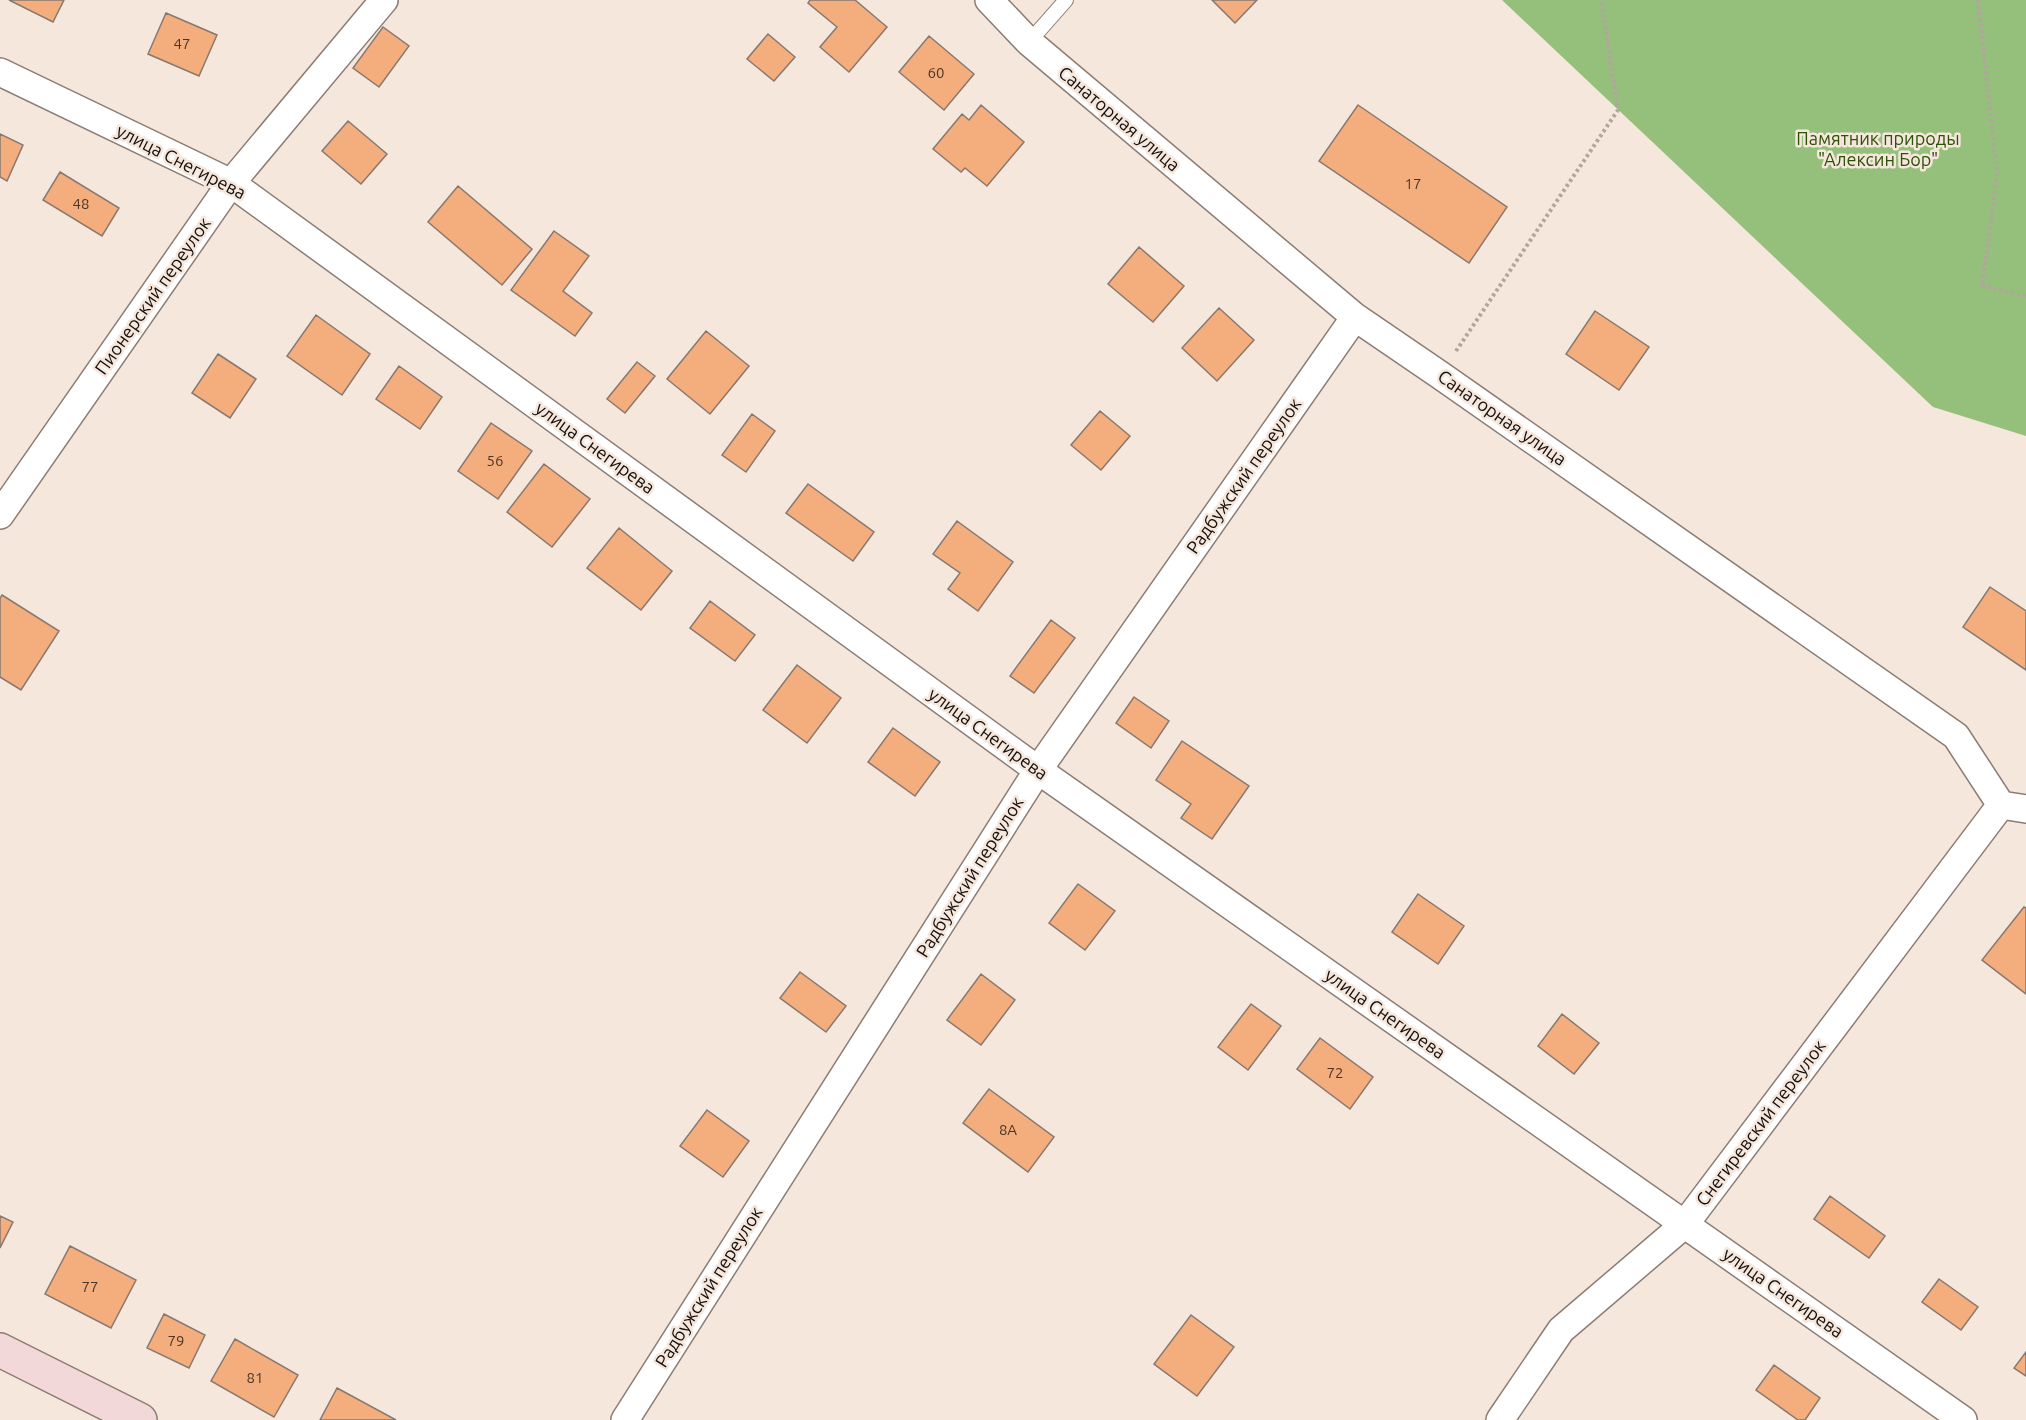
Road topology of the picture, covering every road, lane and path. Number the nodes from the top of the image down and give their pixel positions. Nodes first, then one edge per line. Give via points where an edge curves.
1 (384, 0) edge
2 (989, 0) edge
3 (1066, 0) edge
4 (1601, 0) edge
5 (1978, 0) edge
6 (1029, 42) junction
7 (0, 72) edge
8 (231, 183) junction
9 (2026, 296) edge
10 (1355, 317) junction
11 (1440, 375) junction
12 (0, 515) edge
13 (1038, 770) junction
14 (2014, 807) edge
15 (1685, 1224) junction
16 (0, 1350) edge
17 (140, 1420) edge
18 (625, 1420) edge
19 (1500, 1420) edge
20 (1963, 1420) edge

1 - 8 street, Пионерский переулок
2 - 6 street, Санаторная улица
3 - 6 lane
4 - 11 path via 1618,110
5 - 9 path via 1997,175 1982,286
6 - 10 street, Санаторная улица
7 - 8 street, улица Снегирева
8 - 12 street, Пионерский переулок
8 - 13 street, улица Снегирева
10 - 11 street, Санаторная улица
10 - 13 street, Радбужский переулок
11 - 14 street, Санаторная улица via 1956,736
13 - 15 street, улица Снегирева
13 - 18 street, Радбужский переулок
14 - 15 street, Снегиревский переулок
15 - 19 street, Снегиревский переулок via 1561,1330
15 - 20 street, улица Снегирева
16 - 17 main road

